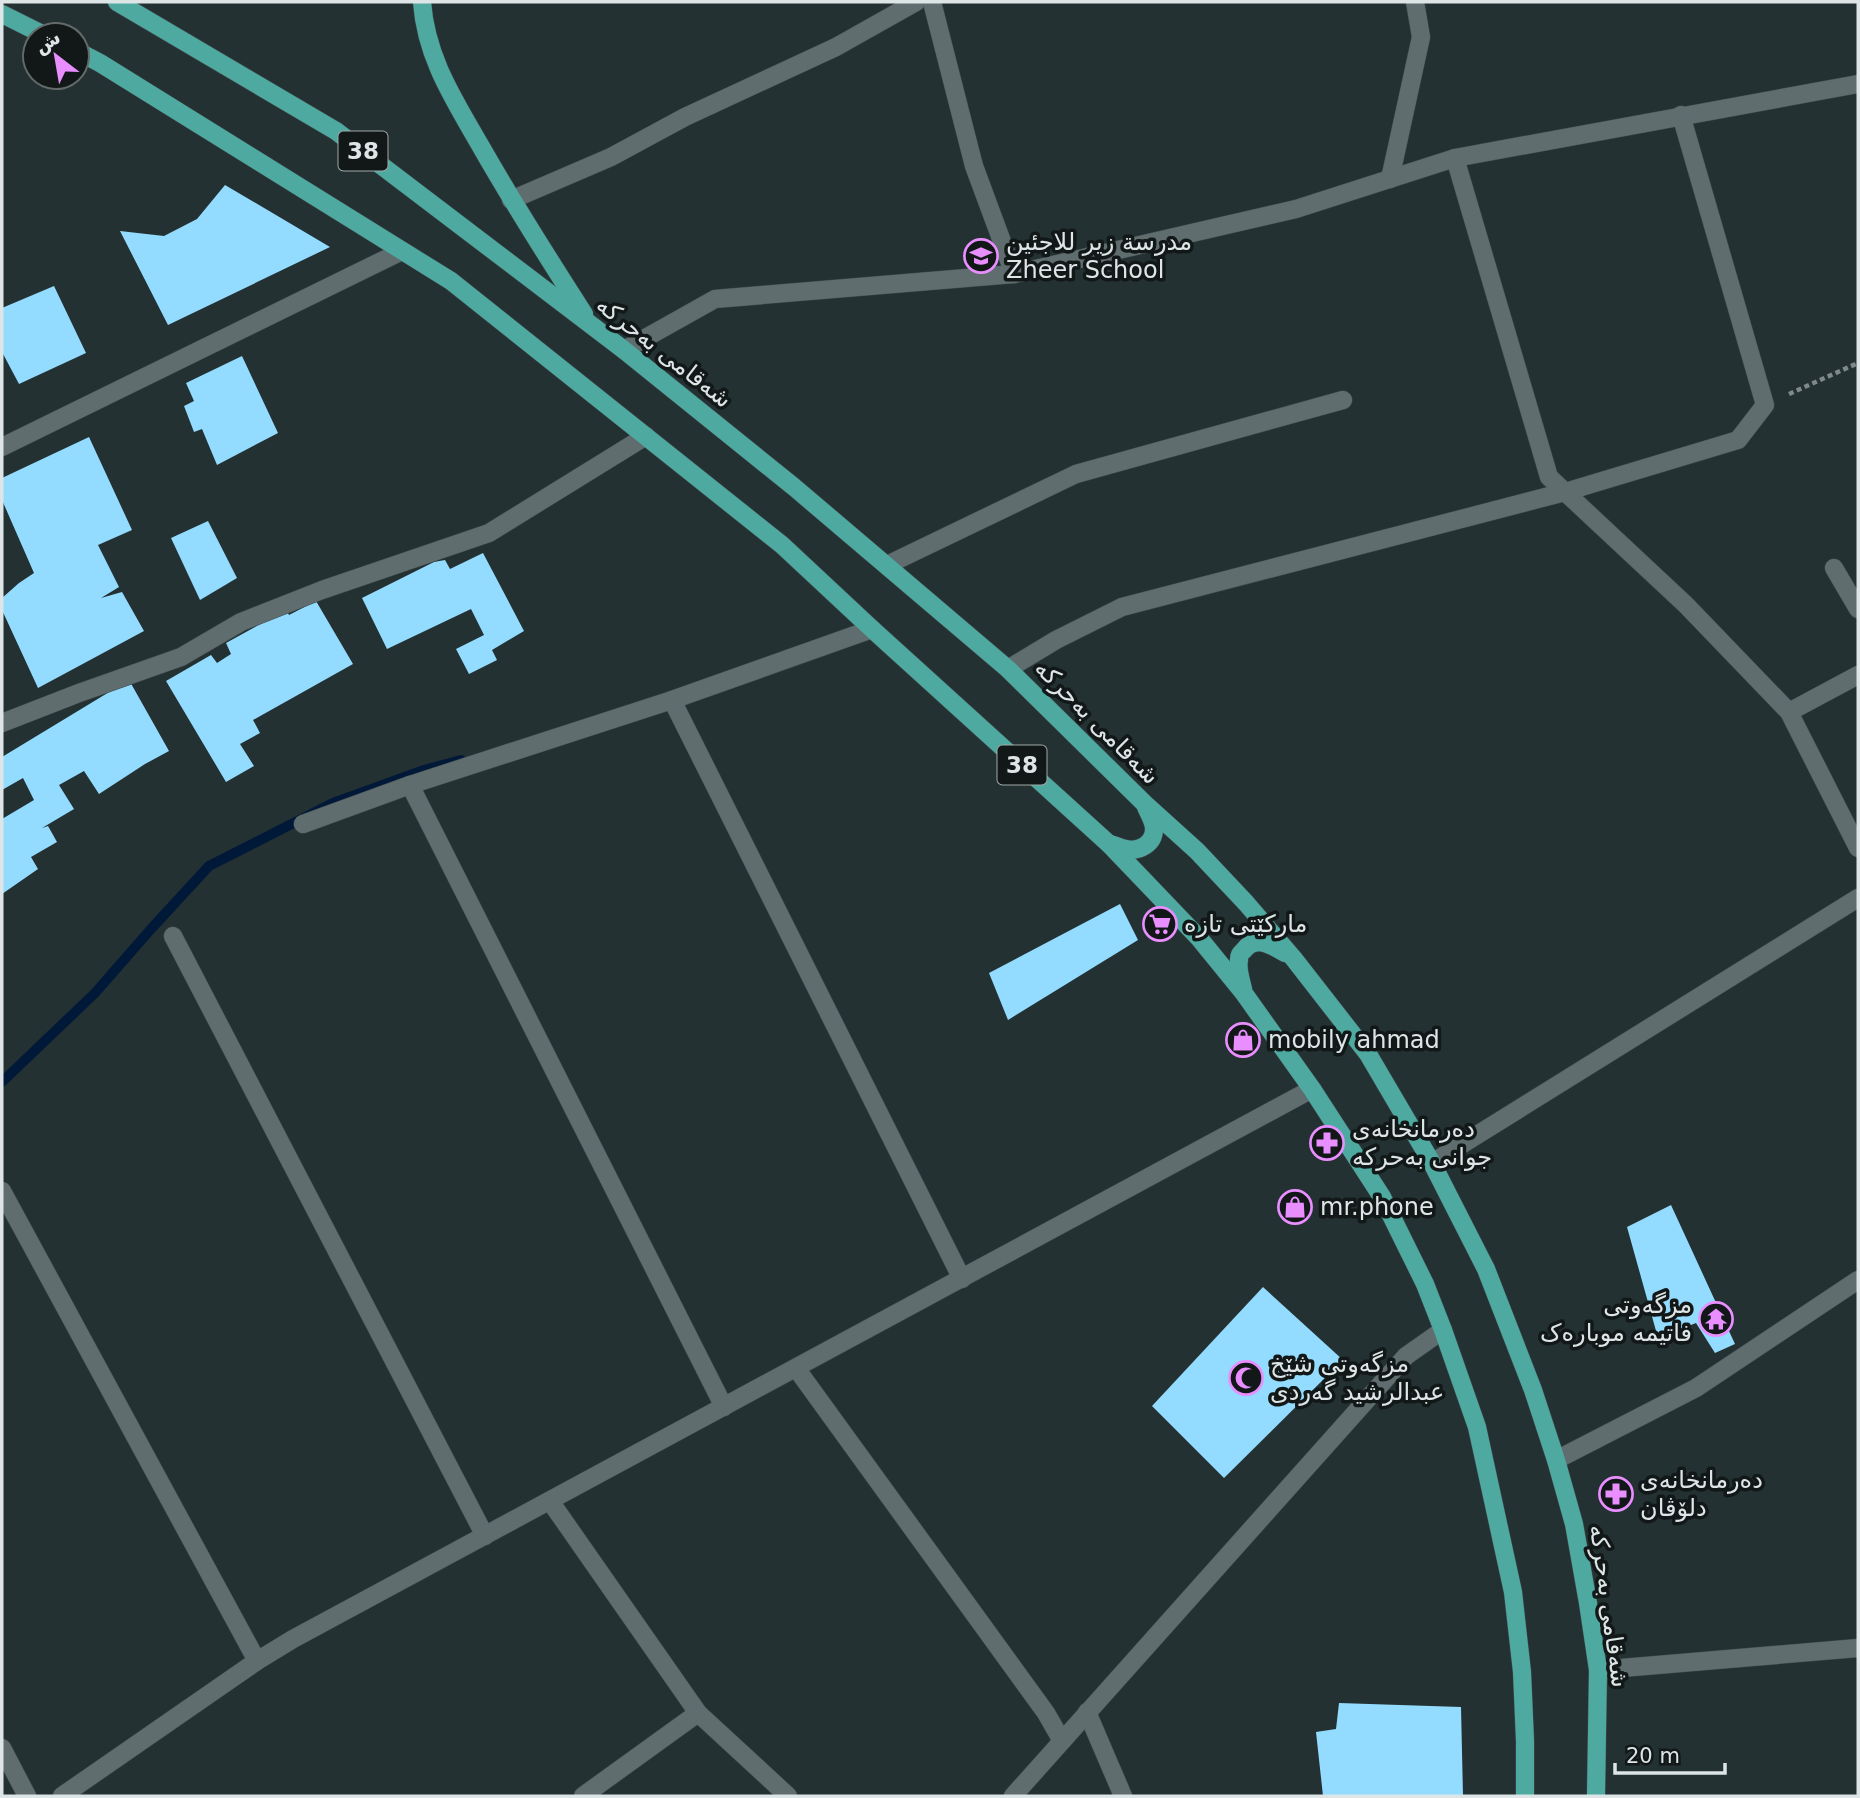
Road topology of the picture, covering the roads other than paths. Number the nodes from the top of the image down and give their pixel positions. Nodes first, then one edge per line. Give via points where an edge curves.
1 (117, 2) edge
2 (422, 2) edge
3 (916, 2) edge
4 (932, 2) edge
5 (1415, 2) edge
6 (2, 14) edge
7 (21, 24) edge
8 (91, 58) edge
9 (1858, 84) edge
10 (1681, 115) junction
11 (1455, 158) junction
12 (1390, 179) junction
13 (511, 200) junction
14 (402, 251) junction
15 (1014, 274) junction
16 (592, 326) junction
17 (624, 350) junction
18 (1343, 400) dead end
19 (646, 436) junction
20 (2, 447) edge
21 (1565, 492) junction
22 (887, 565) junction
23 (1834, 568) dead end
24 (1858, 609) edge
25 (872, 629) junction
26 (1008, 669) junction
27 (1858, 675) edge
28 (672, 700) junction
29 (1789, 712) junction
30 (2, 723) edge
31 (410, 785) junction
32 (1145, 804) junction
33 (303, 824) dead end
34 (1109, 844) junction
35 (1858, 848) edge
36 (1858, 898) edge
37 (173, 936) dead end
38 (1294, 959) junction
39 (1243, 992) junction
40 (1312, 1089) junction
41 (1432, 1163) junction
42 (2, 1191) edge
43 (962, 1279) junction
44 (1858, 1280) edge
45 (1443, 1330) junction
46 (796, 1368) junction
47 (724, 1407) junction
48 (1556, 1460) junction
49 (550, 1501) junction
50 (485, 1536) junction
51 (1858, 1648) edge
52 (257, 1661) junction
53 (1598, 1670) junction
54 (1087, 1712) junction
55 (698, 1713) junction
56 (1062, 1741) junction
57 (2, 1748) edge
58 (27, 1796) edge
59 (62, 1796) edge
60 (583, 1796) edge
61 (788, 1796) edge
62 (1013, 1796) edge
63 (1123, 1796) edge
64 (1525, 1796) edge
65 (1597, 1796) edge

1 - 16 main road, شەقامی بەحرکە / 38 via 336,131
2 - 13 main road, 38 via 432,53 446,87
3 - 13 street via 836,47 611,157
4 - 15 street via 974,166
5 - 12 street via 1421,37
6 - 7 main road
8 - 14 main road, 38
9 - 10 street
10 - 11 street
10 - 21 street via 1765,405 1738,440
11 - 12 street
11 - 21 street via 1549,477
12 - 15 street via 1296,209
13 - 16 main road, 38
14 - 19 main road, 38 via 451,281
14 - 20 street
15 - 17 street via 715,299
16 - 17 main road, شەقامی بەحرکە / 38
17 - 22 main road, شەقامی بەحرکە / 38
18 - 22 street via 1076,474
19 - 25 main road, 38 via 782,545
19 - 30 street via 489,533 322,590 241,622 181,657
21 - 26 street via 1122,607
21 - 29 street via 1686,605
22 - 26 main road, شەقامی بەحرکە / 38
23 - 24 street
25 - 28 street
25 - 34 main road, 38
26 - 32 main road, شەقامی بەحرکە / 38
27 - 29 street
28 - 31 street
28 - 43 street
29 - 35 street
31 - 33 street
31 - 47 street
32 - 34 main road via 1154,829 1152,839 1136,850
32 - 38 main road, شەقامی بەحرکە / 38 via 1246,903
34 - 39 main road, 38 via 1199,938
36 - 41 street
37 - 50 street
38 - 39 main road via 1265,942 1247,946 1238,963
38 - 41 main road, شەقامی بەحرکە / 38 via 1368,1054
39 - 40 main road, 38
40 - 43 street
40 - 45 main road, 38 via 1382,1197 1426,1284
41 - 48 main road, شەقامی بەحرکە / 38 via 1486,1269
42 - 52 street
43 - 46 street
44 - 48 street via 1696,1388
45 - 54 street via 1406,1356
45 - 64 main road, 38 via 1476,1427 1513,1592 1522,1672
46 - 47 street
46 - 56 street
47 - 49 street
48 - 53 main road, شەقامی بەحرکە / 38 via 1574,1524
49 - 50 street
49 - 55 street
50 - 52 street
51 - 53 street
52 - 59 street
53 - 65 main road, شەقامی بەحرکە / 38
54 - 56 street
54 - 63 street
55 - 60 street
55 - 61 street
56 - 62 street
57 - 58 street

